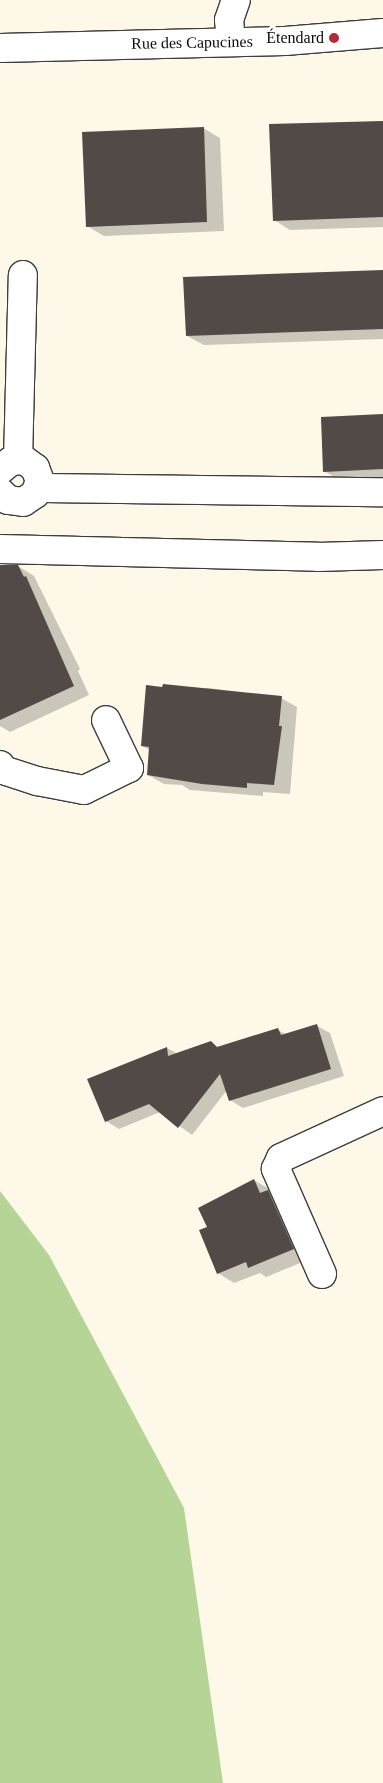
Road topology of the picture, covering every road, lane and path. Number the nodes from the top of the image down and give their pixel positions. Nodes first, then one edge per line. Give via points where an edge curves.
1 (236, 0) edge
2 (383, 33) edge
3 (231, 42) junction
4 (0, 48) edge
5 (23, 275) dead end
6 (9, 465) edge
7 (38, 488) junction
8 (0, 492) edge
9 (383, 492) edge
10 (0, 549) edge
11 (383, 555) edge
12 (106, 720) dead end
13 (0, 765) edge
14 (383, 1111) edge
15 (322, 1274) dead end

1 - 3 street via 229,20
2 - 3 street, Rue des Capucines
3 - 4 street, Rue des Capucines
5 - 6 street
6 - 7 street via 35,468
7 - 8 street via 23,502 8,500
7 - 9 street
10 - 11 street via 318,557
12 - 13 street via 129,768 84,790 38,781 3,770
14 - 15 street via 281,1158 276,1169

